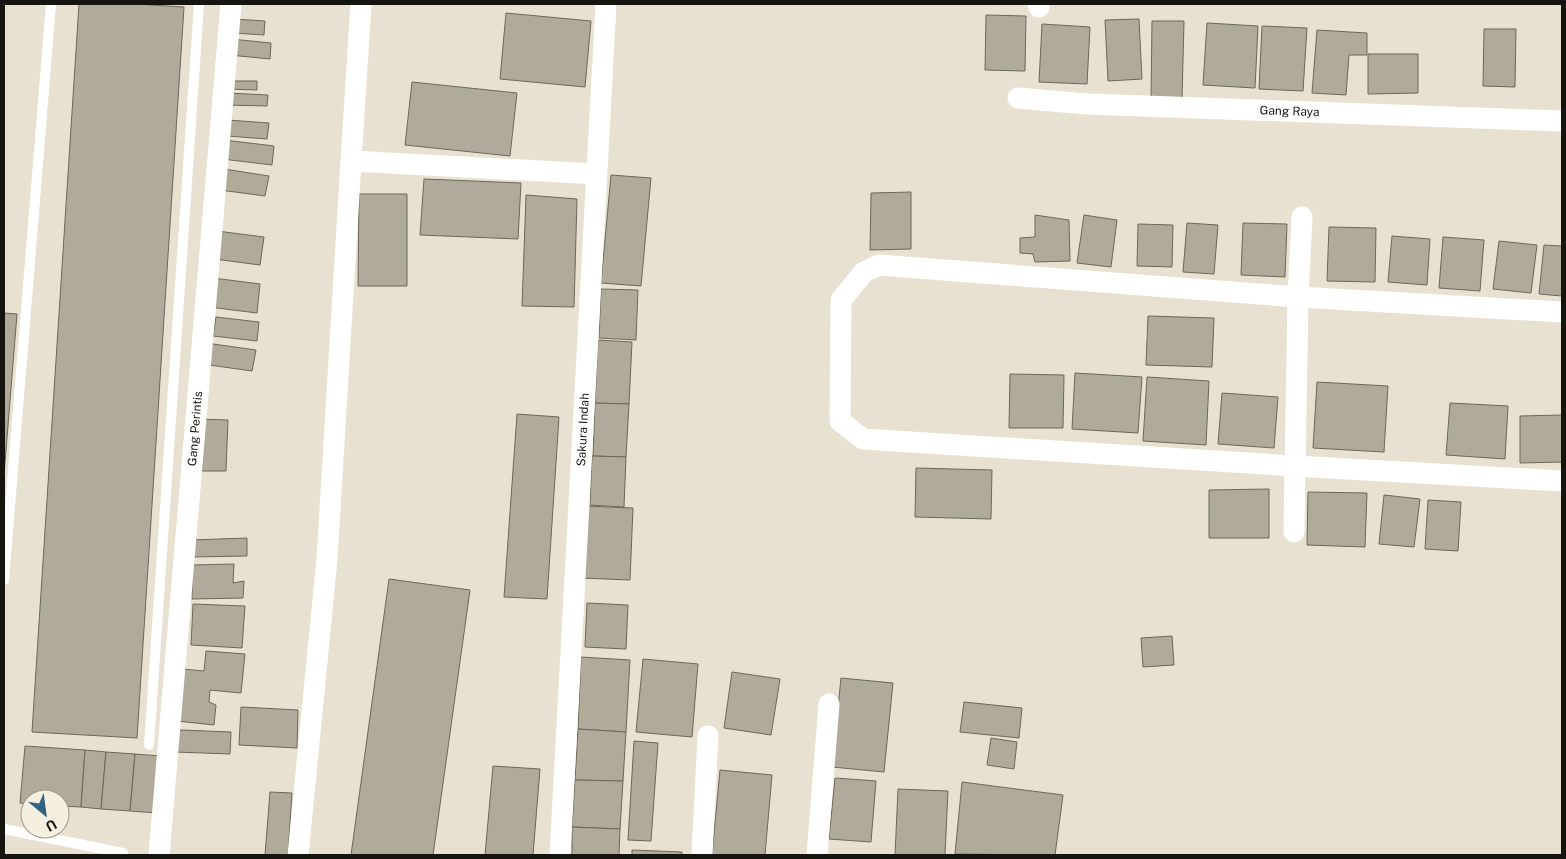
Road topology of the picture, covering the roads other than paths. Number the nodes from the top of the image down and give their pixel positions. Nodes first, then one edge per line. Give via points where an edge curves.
1 (51, 4) edge
2 (199, 4) edge
3 (232, 4) edge
4 (361, 4) edge
5 (606, 4) edge
6 (1018, 98) dead end
7 (1562, 121) edge
8 (352, 160) junction
9 (597, 174) junction
10 (1302, 216) dead end
11 (1298, 297) junction
12 (1562, 312) edge
13 (1295, 466) junction
14 (1562, 481) edge
15 (1294, 532) dead end
16 (4, 580) edge
17 (829, 704) dead end
18 (708, 736) dead end
19 (150, 745) dead end
20 (4, 829) edge
21 (123, 853) dead end
22 (159, 855) edge
23 (298, 855) edge
24 (560, 855) edge
25 (702, 855) edge
26 (817, 855) edge

1 - 16 lane
2 - 19 lane
3 - 22 street, Gang Perintis
4 - 8 street
5 - 9 street, Sakura Indah
6 - 7 street, Gang Raya via 1087,104
8 - 9 street
8 - 23 street via 327,559
9 - 24 street, Sakura Indah
10 - 11 street
11 - 12 street
11 - 13 street
11 - 13 street via 879,265 864,272 841,300 840,421 863,439
13 - 14 street
13 - 15 street
17 - 26 street
18 - 25 street
20 - 21 lane

